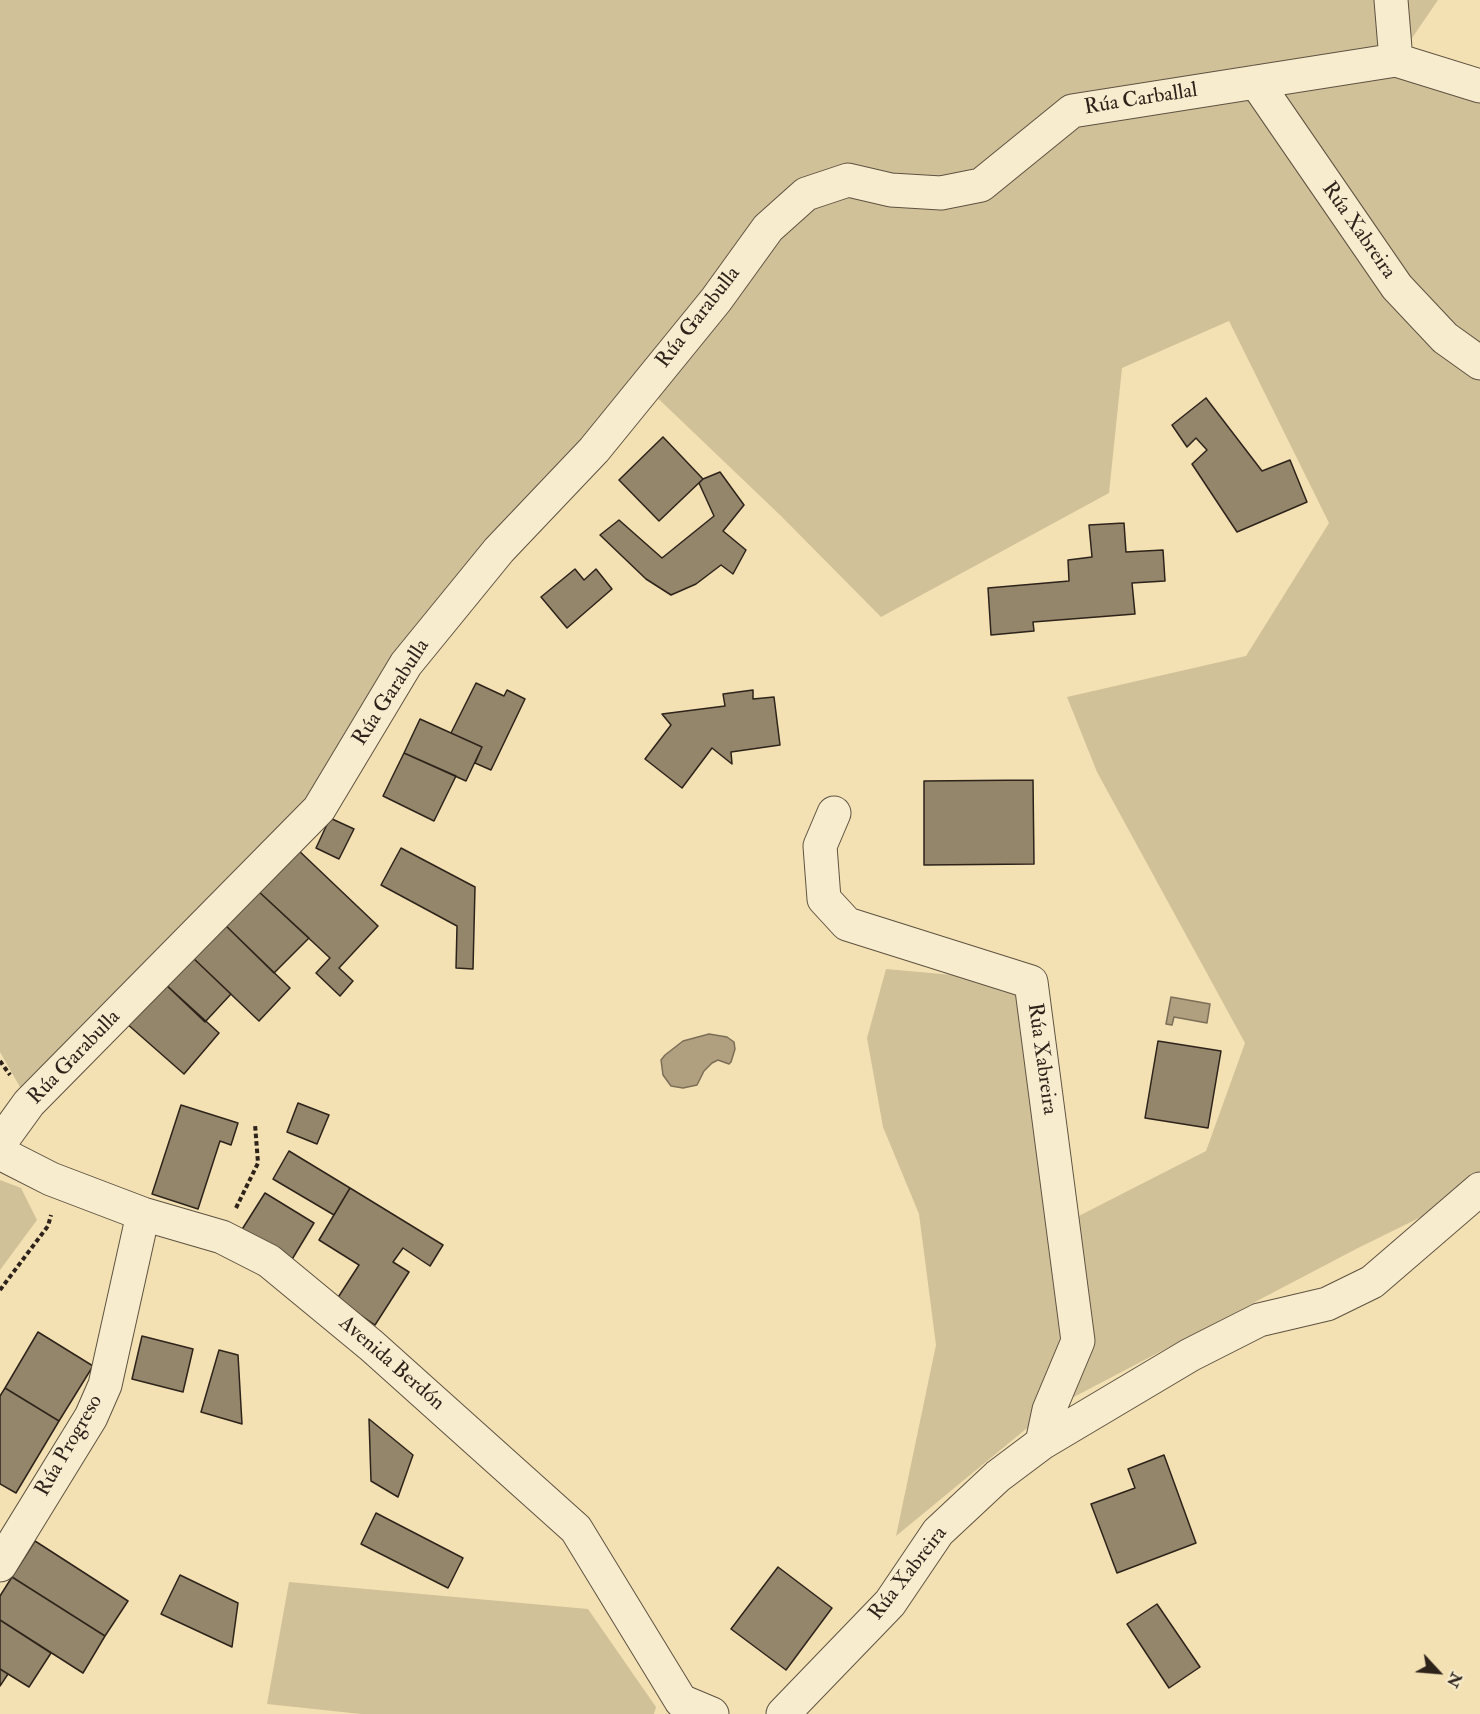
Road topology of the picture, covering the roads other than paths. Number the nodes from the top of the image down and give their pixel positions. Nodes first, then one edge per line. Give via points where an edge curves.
1 (1391, 0) edge
2 (1396, 60) junction
3 (1256, 82) junction
4 (1480, 86) edge
5 (768, 228) joint
6 (1480, 363) edge
7 (834, 813) dead end
8 (0, 1143) edge
9 (0, 1153) edge
10 (1480, 1189) edge
11 (143, 1214) junction
12 (1042, 1443) junction
13 (0, 1565) edge
14 (680, 1707) edge
15 (712, 1714) edge
16 (783, 1714) edge

1 - 2 street
2 - 3 street, Rúa Carballal
2 - 4 street, Rúa Carballal
3 - 5 street, Rúa Carballal via 1072,111 981,185 942,193 891,190 848,180 806,194
3 - 6 street, Rúa Xabreira via 1397,287 1445,338
5 - 8 street, Rúa Garabulla via 716,300 594,450 499,550 406,664 319,809 29,1103
7 - 12 street, Rúa Xabreira via 820,846 824,899 847,924 1031,982 1078,1341 1048,1410
9 - 11 street, Avenida Berdón via 51,1179
10 - 12 street, Rúa Xabreira via 1372,1282 1327,1304 1259,1320 1190,1355
11 - 13 street, Rúa Progreso via 105,1385 91,1417
11 - 14 street, Avenida Berdón via 222,1237 269,1261 372,1346 576,1529
12 - 16 street, Rúa Xabreira via 998,1476 938,1532 890,1603
14 - 15 street

